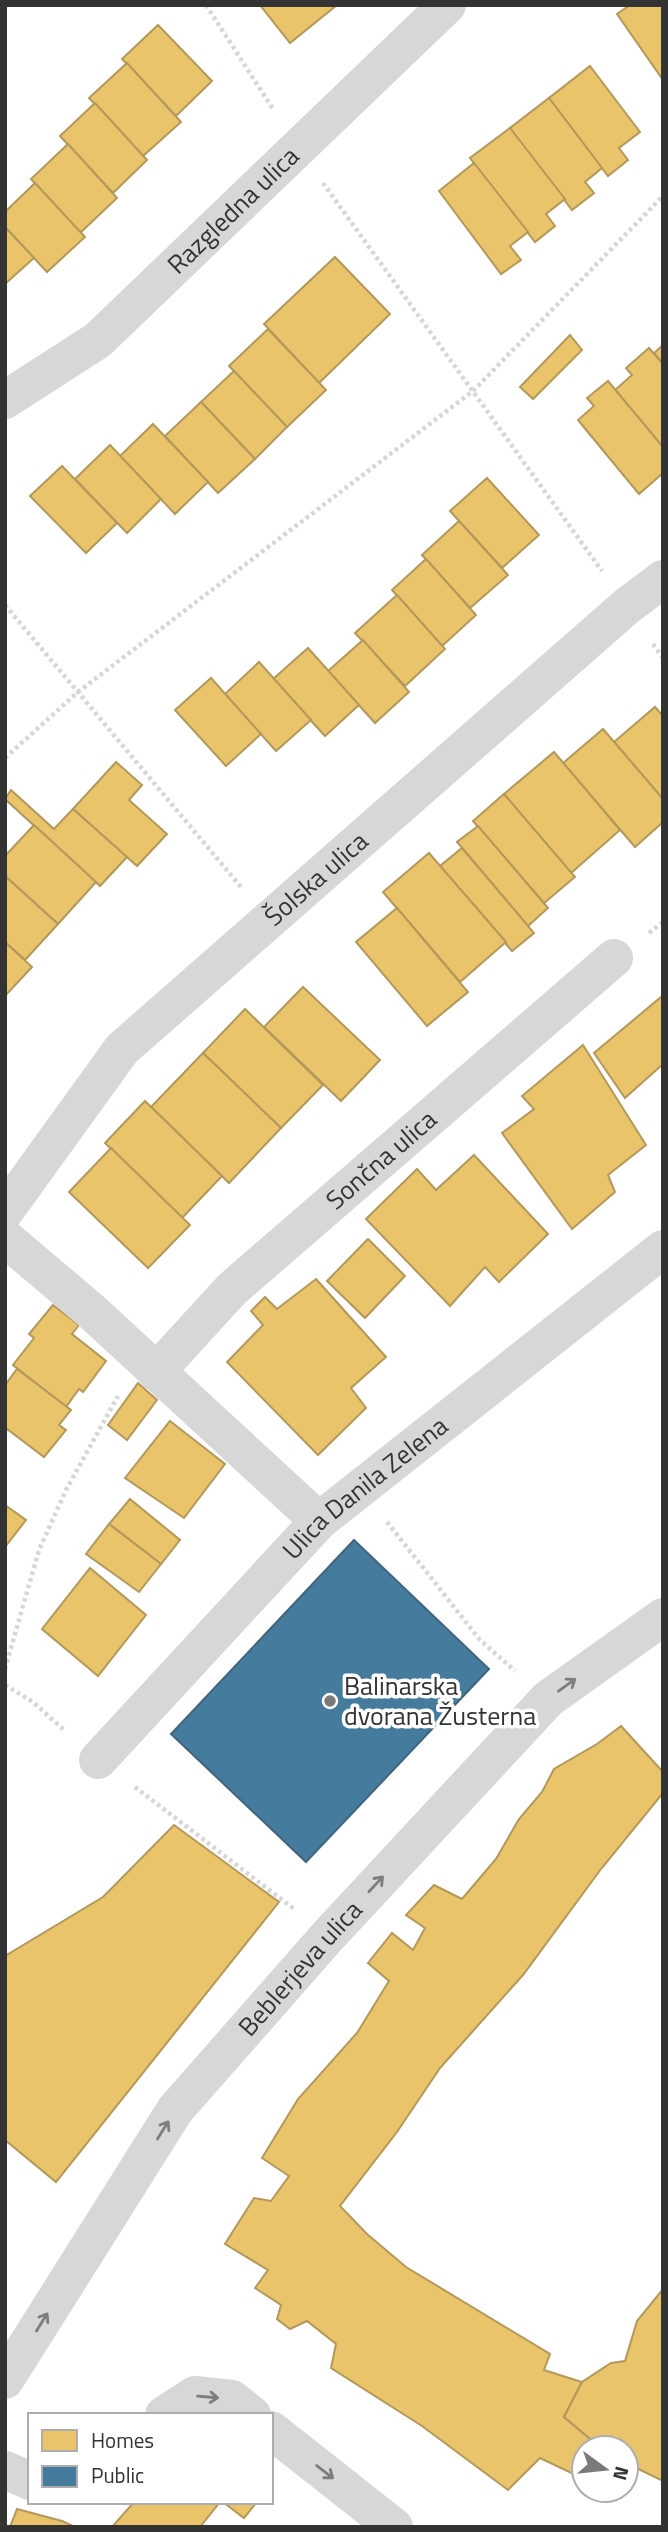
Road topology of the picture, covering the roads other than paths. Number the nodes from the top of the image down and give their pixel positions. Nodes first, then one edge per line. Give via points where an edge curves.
1 (447, 5) edge
2 (5, 400) edge
3 (663, 579) edge
4 (614, 958) dead end
5 (5, 1211) edge
6 (5, 1238) edge
7 (663, 1249) edge
8 (151, 1367) junction
9 (319, 1521) junction
10 (663, 1617) edge
11 (98, 1760) road end
12 (5, 2380) edge
13 (167, 2413) edge
14 (250, 2413) edge
15 (273, 2432) edge
16 (5, 2470) edge
17 (28, 2480) edge
18 (394, 2527) edge

1 - 2 street, Razgledna ulica via 98,340
3 - 5 street, Šolska ulica via 122,1049
4 - 8 street, Sončna ulica via 232,1289
6 - 8 street
7 - 9 street, Ulica Danila Zelena
8 - 9 street
9 - 11 street, Ulica Danila Zelena
12 -> 10 street, Beblerjeva ulica via 175,2110 327,1937 548,1699
13 -> 14 street via 195,2395 232,2399
15 -> 18 street
16 - 17 street

